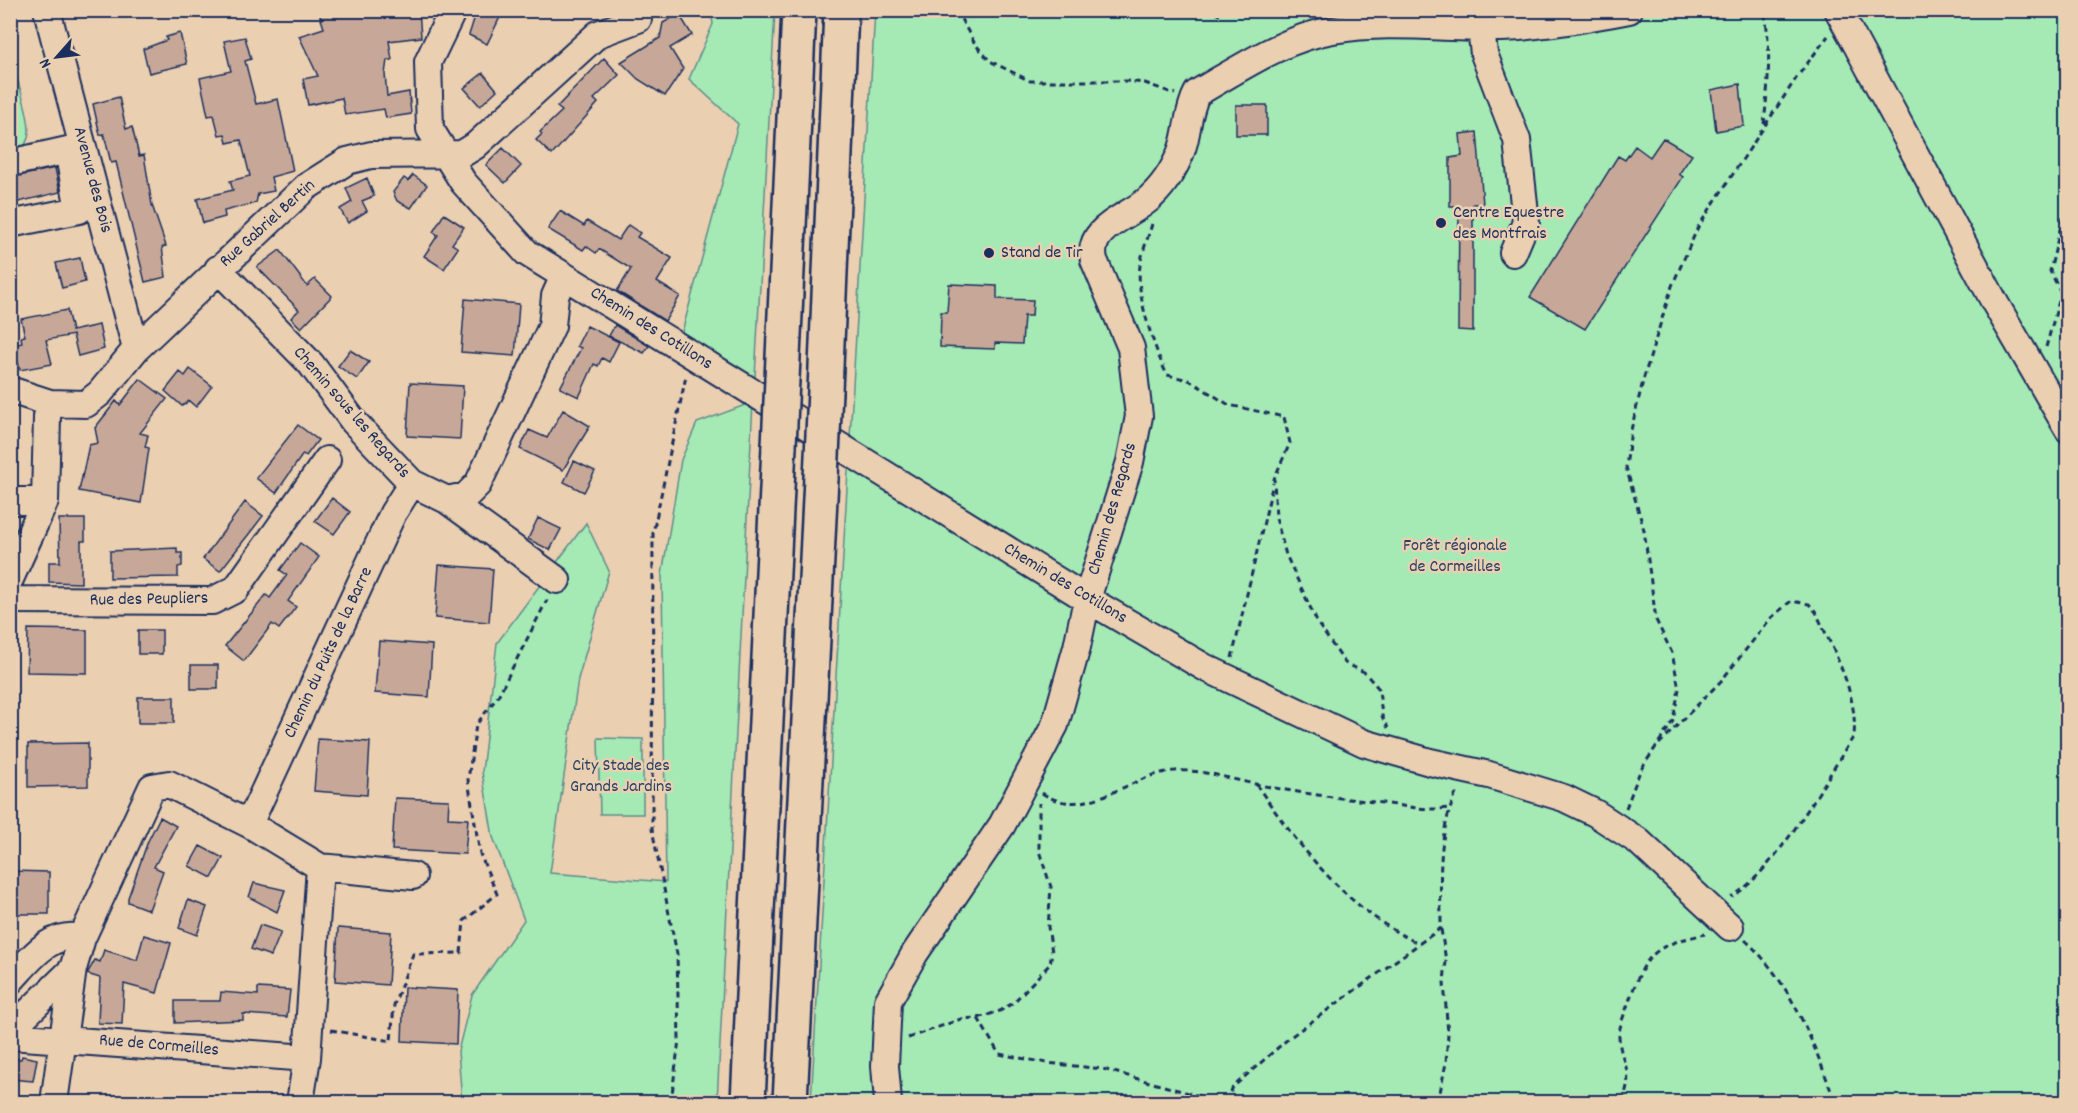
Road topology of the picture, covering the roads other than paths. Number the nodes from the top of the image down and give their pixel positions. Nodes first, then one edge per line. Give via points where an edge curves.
1 (47, 10) edge
2 (453, 10) edge
3 (799, 10) edge
4 (841, 10) edge
5 (1629, 10) edge
6 (1841, 17) edge
7 (638, 19) dead end
8 (1481, 28) junction
9 (446, 155) junction
10 (10, 164) edge
11 (10, 225) edge
12 (1513, 253) dead end
13 (218, 269) junction
14 (564, 276) junction
15 (136, 349) junction
16 (10, 390) edge
17 (50, 403) junction
18 (2067, 429) edge
19 (327, 460) dead end
20 (412, 483) junction
21 (447, 500) junction
22 (10, 501) edge
23 (45, 501) junction
24 (10, 579) edge
25 (557, 580) road end
26 (1087, 599) junction
27 (10, 600) edge
28 (249, 824) junction
29 (320, 867) junction
30 (413, 876) dead end
31 (1722, 920) road end
32 (82, 938) junction
33 (74, 969) junction
34 (10, 981) edge
35 (10, 1030) edge
36 (10, 1036) edge
37 (64, 1038) junction
38 (307, 1058) junction
39 (54, 1102) edge
40 (300, 1102) edge
41 (748, 1102) edge
42 (790, 1102) edge
43 (888, 1102) edge

1 - 15 street, Avenue des Bois
2 - 9 street, Chemin des Cotillons via 428,62 430,129
3 - 41 highway, bridge
4 - 42 highway, bridge
5 - 8 street via 1576,20
6 - 18 street
7 - 9 street, Rue Gabriel Bertin via 598,34 475,146 462,154
8 - 12 street via 1484,54 1517,140 1526,222
8 - 26 street, Chemin des Regards via 1409,25 1334,30 1276,50 1195,97 1184,144 1162,185 1138,208 1103,230 1092,244 1094,260 1131,348 1139,416 1130,462
9 - 13 street, Rue Gabriel Bertin via 371,155 347,161 306,187
9 - 14 street, Chemin des Cotillons via 463,182 527,254
10 - 11 street via 68,150 79,210
13 - 15 street, Rue Gabriel Bertin
13 - 20 street, Chemin sous les Regards via 311,364 354,422
14 - 21 street via 555,296 552,326 478,484 466,496
14 - 26 street, Chemin des Cotillons
15 - 17 street, Rue Gabriel Bertin via 86,404
16 - 17 street, Rue Gabriel Bertin
17 - 23 street
19 - 27 street, Rue des Peupliers via 236,589 212,601
20 - 21 street, Chemin sous les Regards
20 - 28 street, Chemin du Puits de la Barre via 393,513
21 - 25 street, Chemin sous les Regards
22 - 23 street
23 - 24 street
26 - 31 street, Chemin des Cotillons via 1204,667 1364,744 1564,798 1638,841
26 - 43 street, Chemin des Regards via 1054,725 1002,825 915,953 888,1001
28 - 29 street
28 - 32 street via 169,784 152,787
29 - 30 street
29 - 38 street
32 - 33 street
32 - 34 street via 70,935 43,946
33 - 35 street
33 - 37 street
36 - 37 street, Rue de Cormeilles
37 - 38 street, Rue de Cormeilles
37 - 39 street
38 - 40 street

